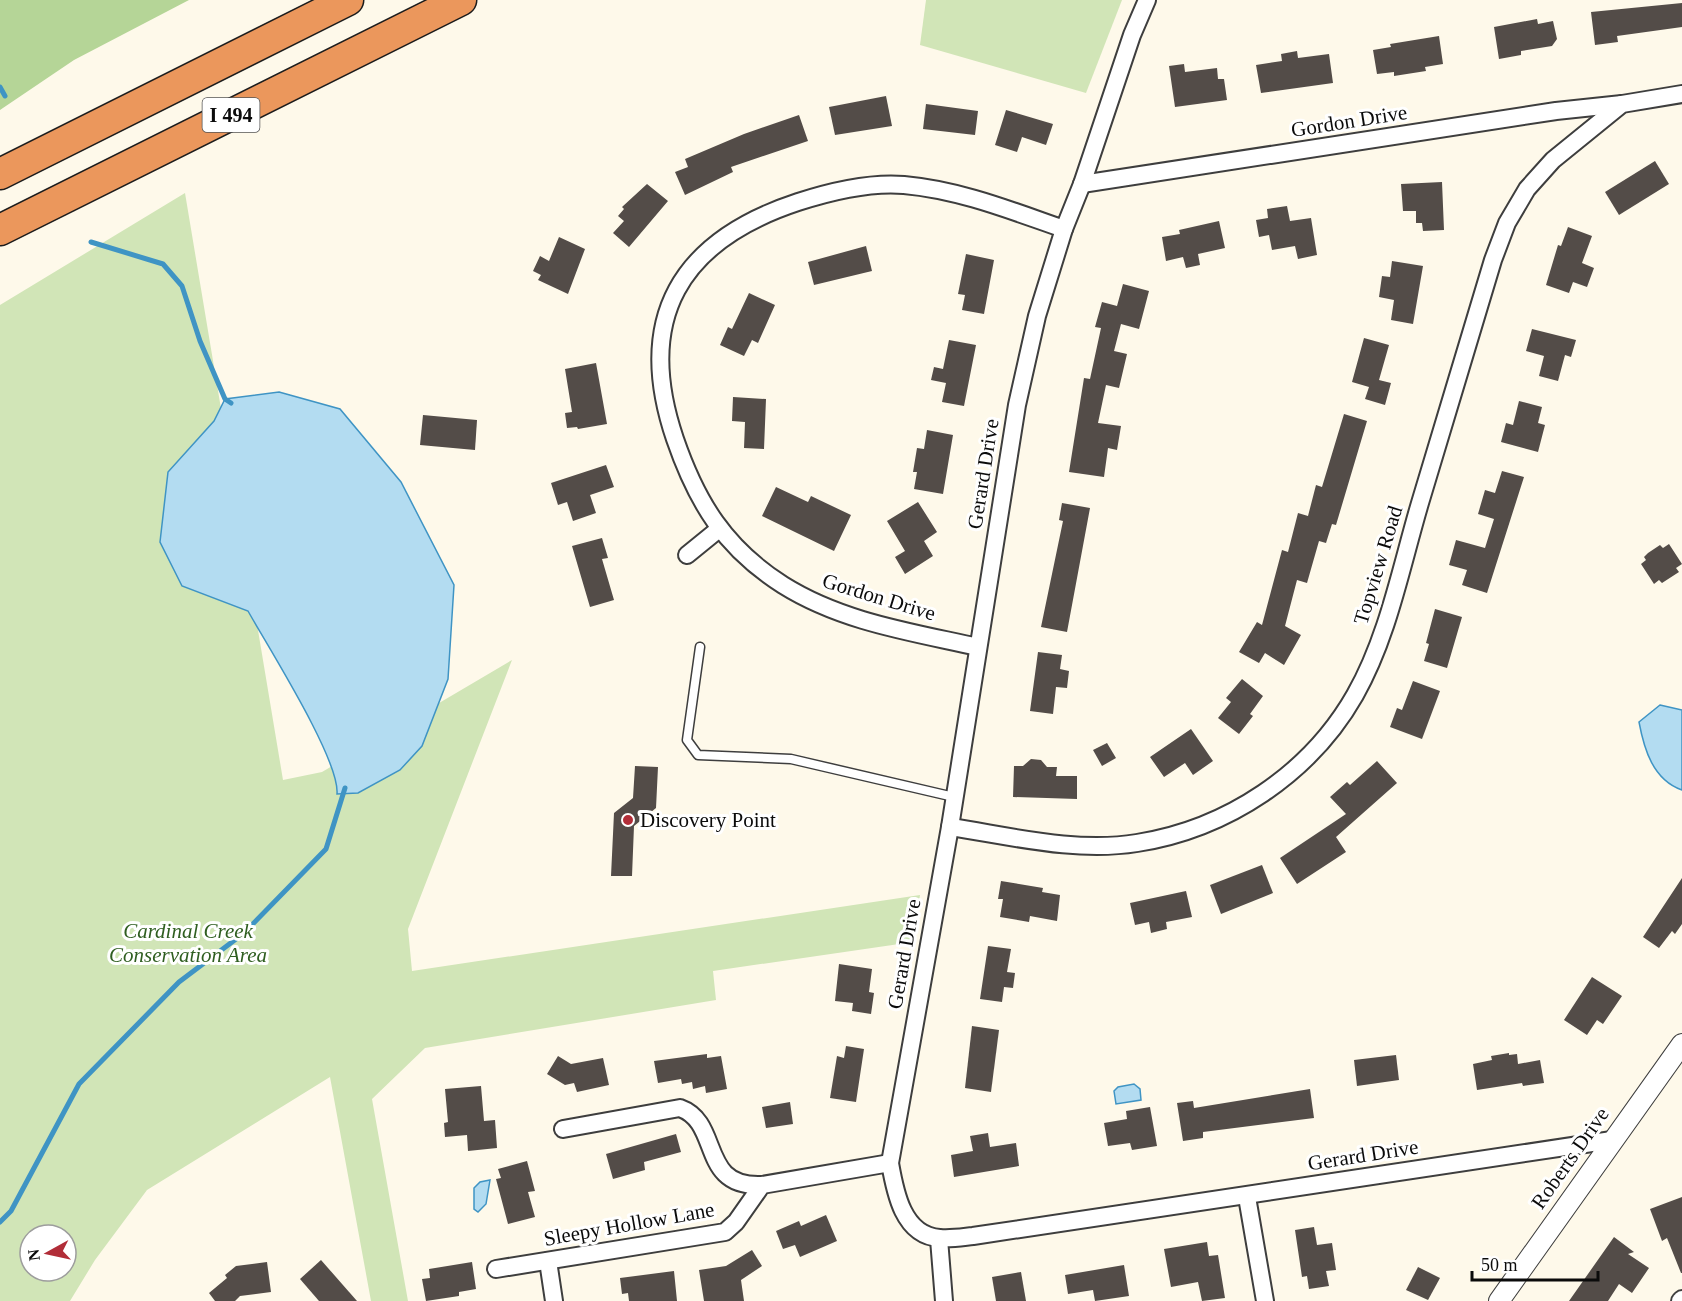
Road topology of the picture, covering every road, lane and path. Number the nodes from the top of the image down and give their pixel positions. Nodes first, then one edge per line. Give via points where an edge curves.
1 (348, 0) edge
2 (461, 0) edge
3 (1147, 0) edge
4 (1682, 94) edge
5 (1622, 104) junction
6 (0, 174) edge
7 (1082, 184) junction
8 (1064, 229) junction
9 (0, 230) edge
10 (719, 529) junction
11 (687, 555) dead end
12 (700, 647) dead end
13 (978, 648) junction
14 (954, 797) junction
15 (950, 827) junction
16 (1682, 1044) edge
17 (563, 1129) dead end
18 (1612, 1140) junction
19 (890, 1163) junction
20 (762, 1185) junction
21 (1247, 1197) junction
22 (939, 1239) junction
23 (548, 1261) junction
24 (496, 1269) dead end
25 (554, 1301) edge
26 (944, 1301) edge
27 (1264, 1301) edge
28 (1499, 1301) edge

1 - 6 highway, I 494
2 - 9 highway, I 494
3 - 7 street, Gerard Drive
4 - 5 street, Topview Road
5 - 7 street, Gordon Drive
5 - 15 street, Topview Road via 1553,160 1527,189 1507,223 1489,271 1383,630 1354,695 1330,732 1299,765 1263,794 1223,818 1181,833 1136,844 1068,843
7 - 8 street, Gerard Drive
8 - 10 street, Gordon Drive via 945,191 902,185 860,186 776,209 717,242 693,264 676,291 664,320 660,353 662,384 674,436 702,505
8 - 13 street, Gerard Drive via 1037,316 1017,405
10 - 11 street
10 - 13 street, Gordon Drive via 756,566 811,602 870,622
12 - 14 lane via 687,740 698,755 790,759
13 - 14 street, Gerard Drive
14 - 15 street, Gerard Drive
15 - 19 street, Gerard Drive
16 - 18 street, Roberts Drive
17 - 20 street via 681,1108 693,1115 724,1173 740,1184
18 - 21 street, Gerard Drive
18 - 28 street, Roberts Drive
19 - 20 street
19 - 22 street, Gerard Drive via 904,1214 918,1229
20 - 23 street, Sleepy Hollow Lane via 736,1222 724,1232
21 - 22 street, Gerard Drive
21 - 27 street
22 - 26 street
23 - 24 street, Sleepy Hollow Lane
23 - 25 street

